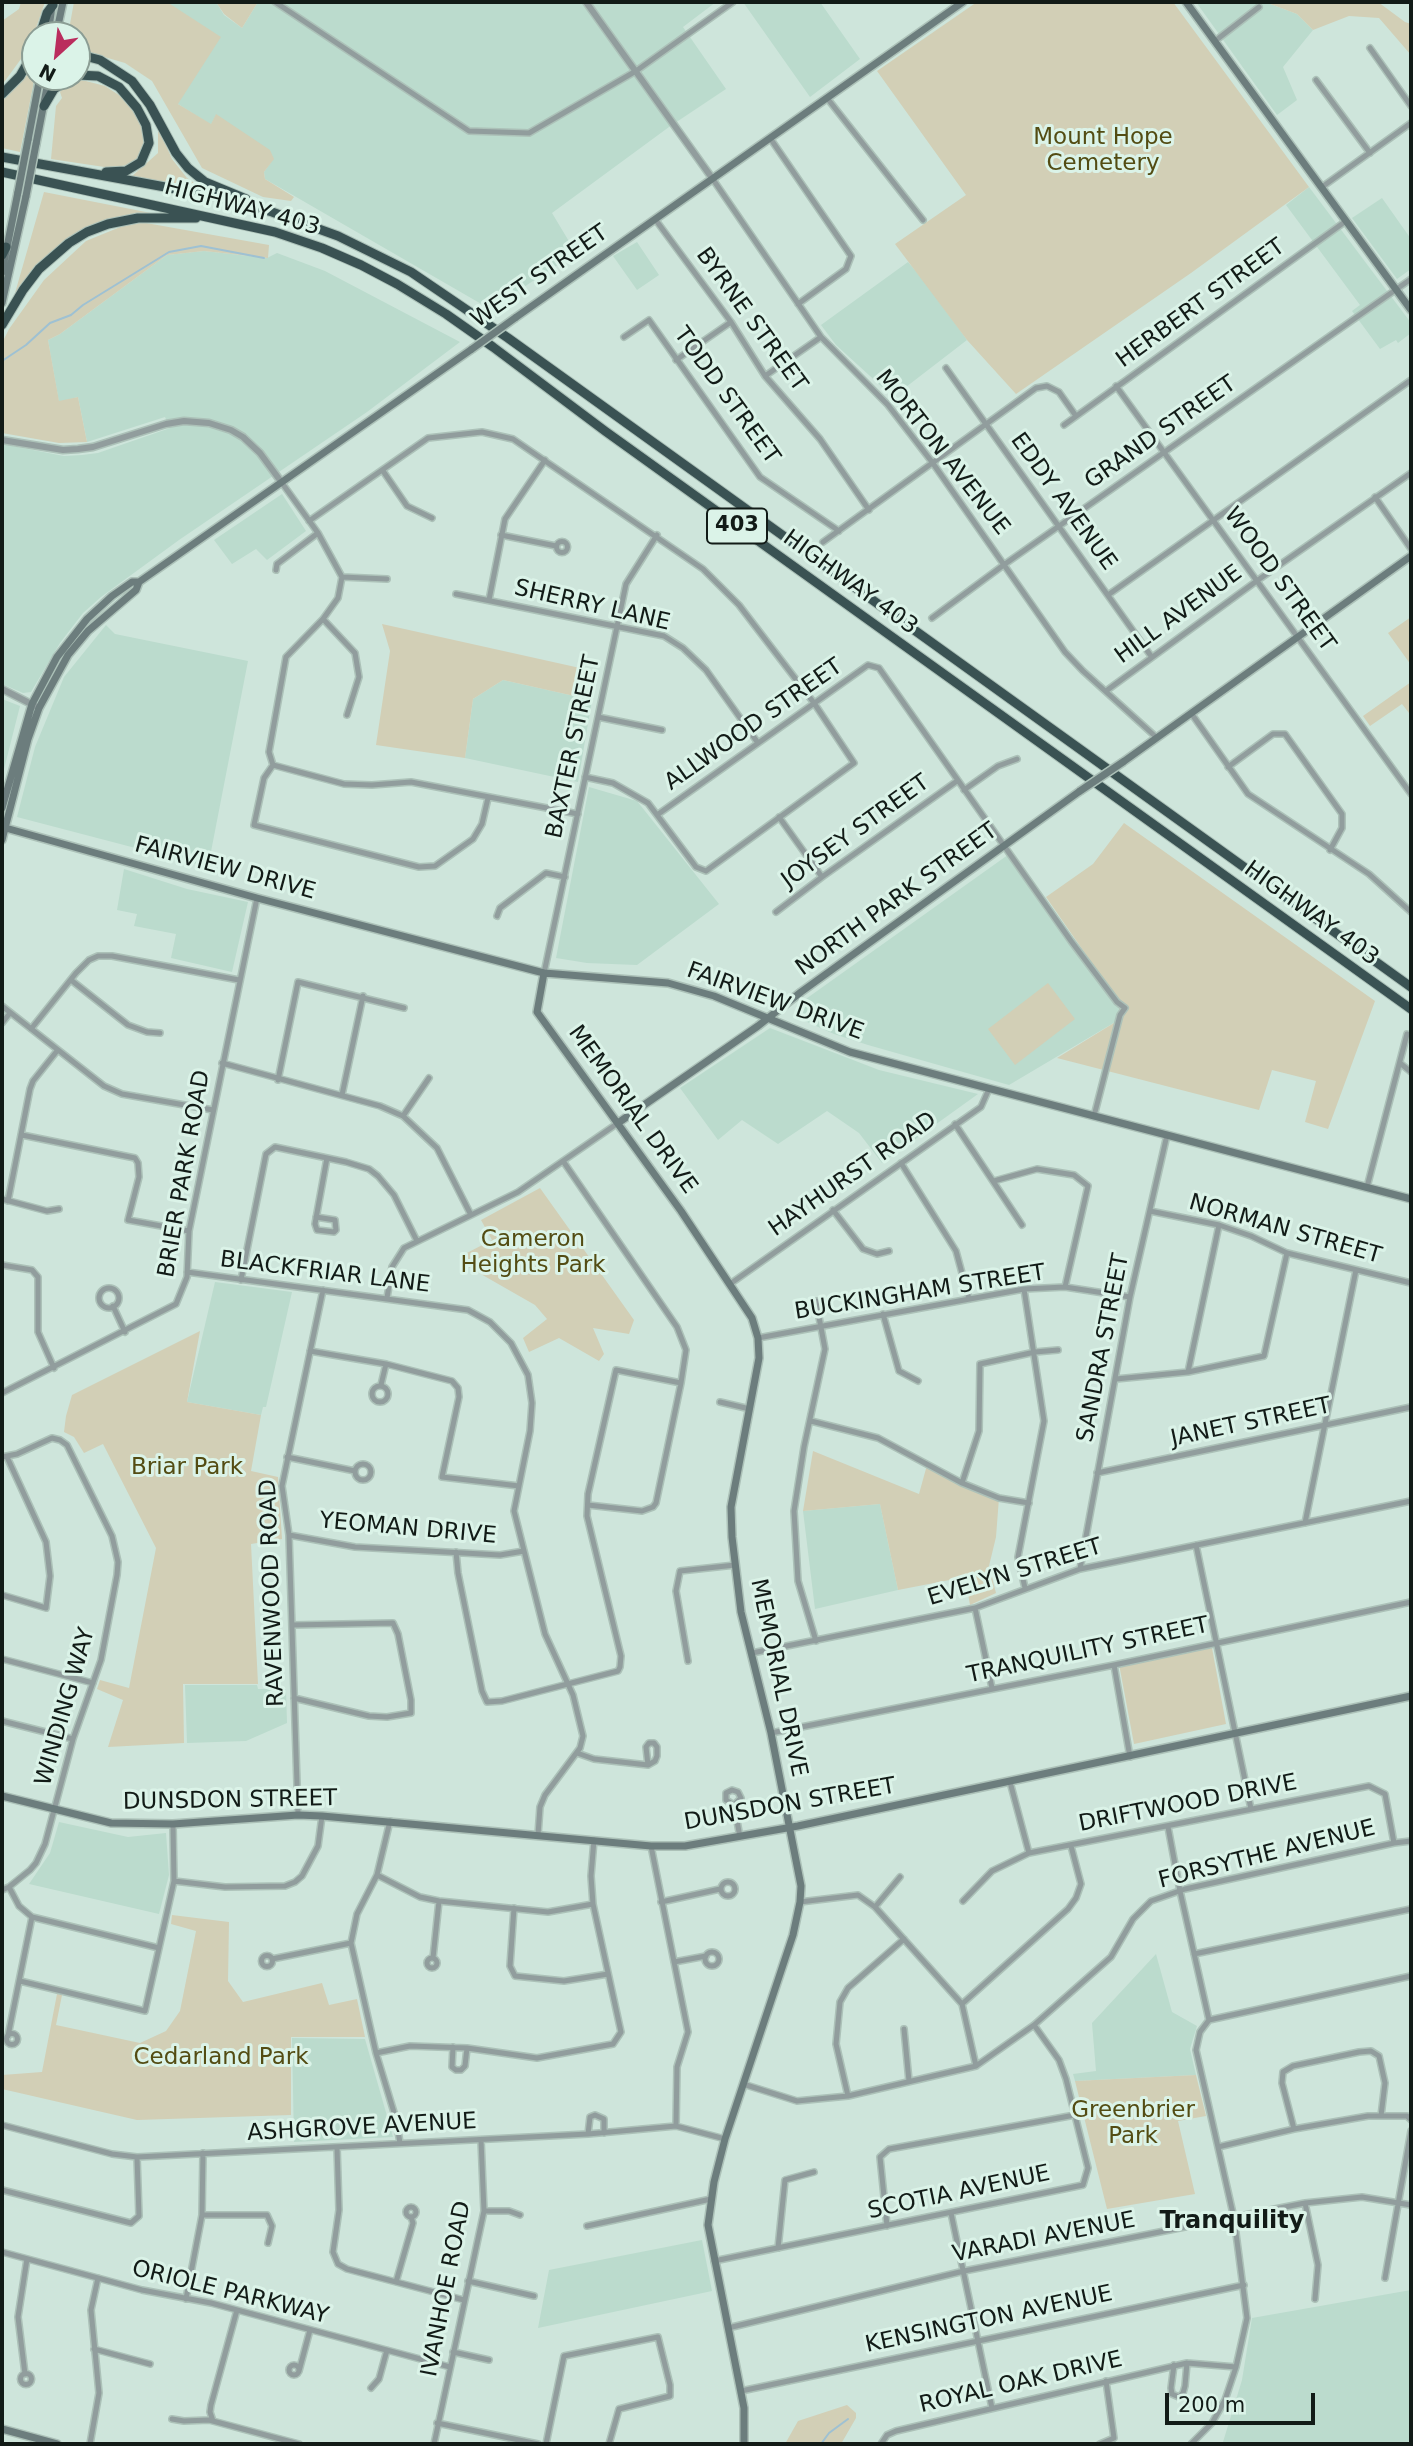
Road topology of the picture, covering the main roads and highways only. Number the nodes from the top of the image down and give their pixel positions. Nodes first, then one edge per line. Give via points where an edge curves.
1 (63, 2) edge
2 (963, 2) edge
3 (1186, 2) edge
4 (53, 3) edge
5 (44, 21) edge
6 (50, 21) edge
7 (59, 21) edge
8 (91, 58) edge
9 (21, 74) edge
10 (91, 76) edge
11 (38, 91) edge
12 (47, 91) edge
13 (53, 91) edge
14 (2, 94) edge
15 (44, 106) junction
16 (32, 142) junction
17 (2, 157) edge
18 (62, 170) junction
19 (2, 173) edge
20 (272, 212) junction
21 (250, 225) junction
22 (4, 251) edge
23 (2, 272) edge
24 (2, 303) edge
25 (1411, 310) edge
26 (2, 325) edge
27 (1411, 556) edge
28 (20, 755) junction
29 (2, 808) edge
30 (3, 828) edge
31 (2, 840) edge
32 (544, 972) junction
33 (1411, 987) edge
34 (1411, 1009) edge
35 (768, 1019) junction
36 (618, 1123) junction
37 (1411, 1199) edge
38 (1411, 1696) edge
39 (2, 1796) edge
40 (790, 1828) junction
41 (2, 2429) edge
42 (57, 2444) edge
43 (744, 2444) edge

1 - 7 main road
2 - 28 main road, WEST STREET, bridge via 139,582 68,655 35,706
3 - 25 main road
4 - 5 highway
4 - 6 main road
8 - 20 highway via 132,81 176,153 196,176
9 - 14 highway
10 - 18 highway via 119,87 142,116 149,143 141,162 126,171
11 - 16 main road
12 - 15 main road
13 - 15 highway
15 - 16 main road
16 - 22 main road, bridge
16 - 24 main road, bridge via 26,196
17 - 18 highway, HIGHWAY 403 / 403
18 - 20 highway, HIGHWAY 403 / 403 via 214,196
19 - 21 highway, HIGHWAY 403 / 403
20 - 33 highway, HIGHWAY 403 / 403 via 359,245 458,303
21 - 26 highway via 150,216 96,228 69,243 39,269
21 - 34 highway, HIGHWAY 403 / 403 via 361,265 446,314
22 - 23 main road
27 - 35 main road, NORTH PARK STREET, bridge
28 - 29 main road, WEST STREET
28 - 30 main road, WEST STREET
30 - 31 main road, WEST STREET
30 - 32 main road, FAIRVIEW DRIVE
32 - 35 main road, FAIRVIEW DRIVE via 668,983
32 - 36 main road, MEMORIAL DRIVE via 537,1012
35 - 36 main road, NORTH PARK STREET
35 - 37 main road, FAIRVIEW DRIVE via 850,1052
36 - 40 main road, MEMORIAL DRIVE via 730,1284 752,1318 758,1338 759,1359 731,1507 741,1612
38 - 40 main road, DUNSDON STREET
39 - 40 main road, DUNSDON STREET via 111,1823 322,1816 651,1846 685,1846
40 - 43 main road, MEMORIAL DRIVE via 800,1902 725,2139 708,2225 744,2408
41 - 42 main road

